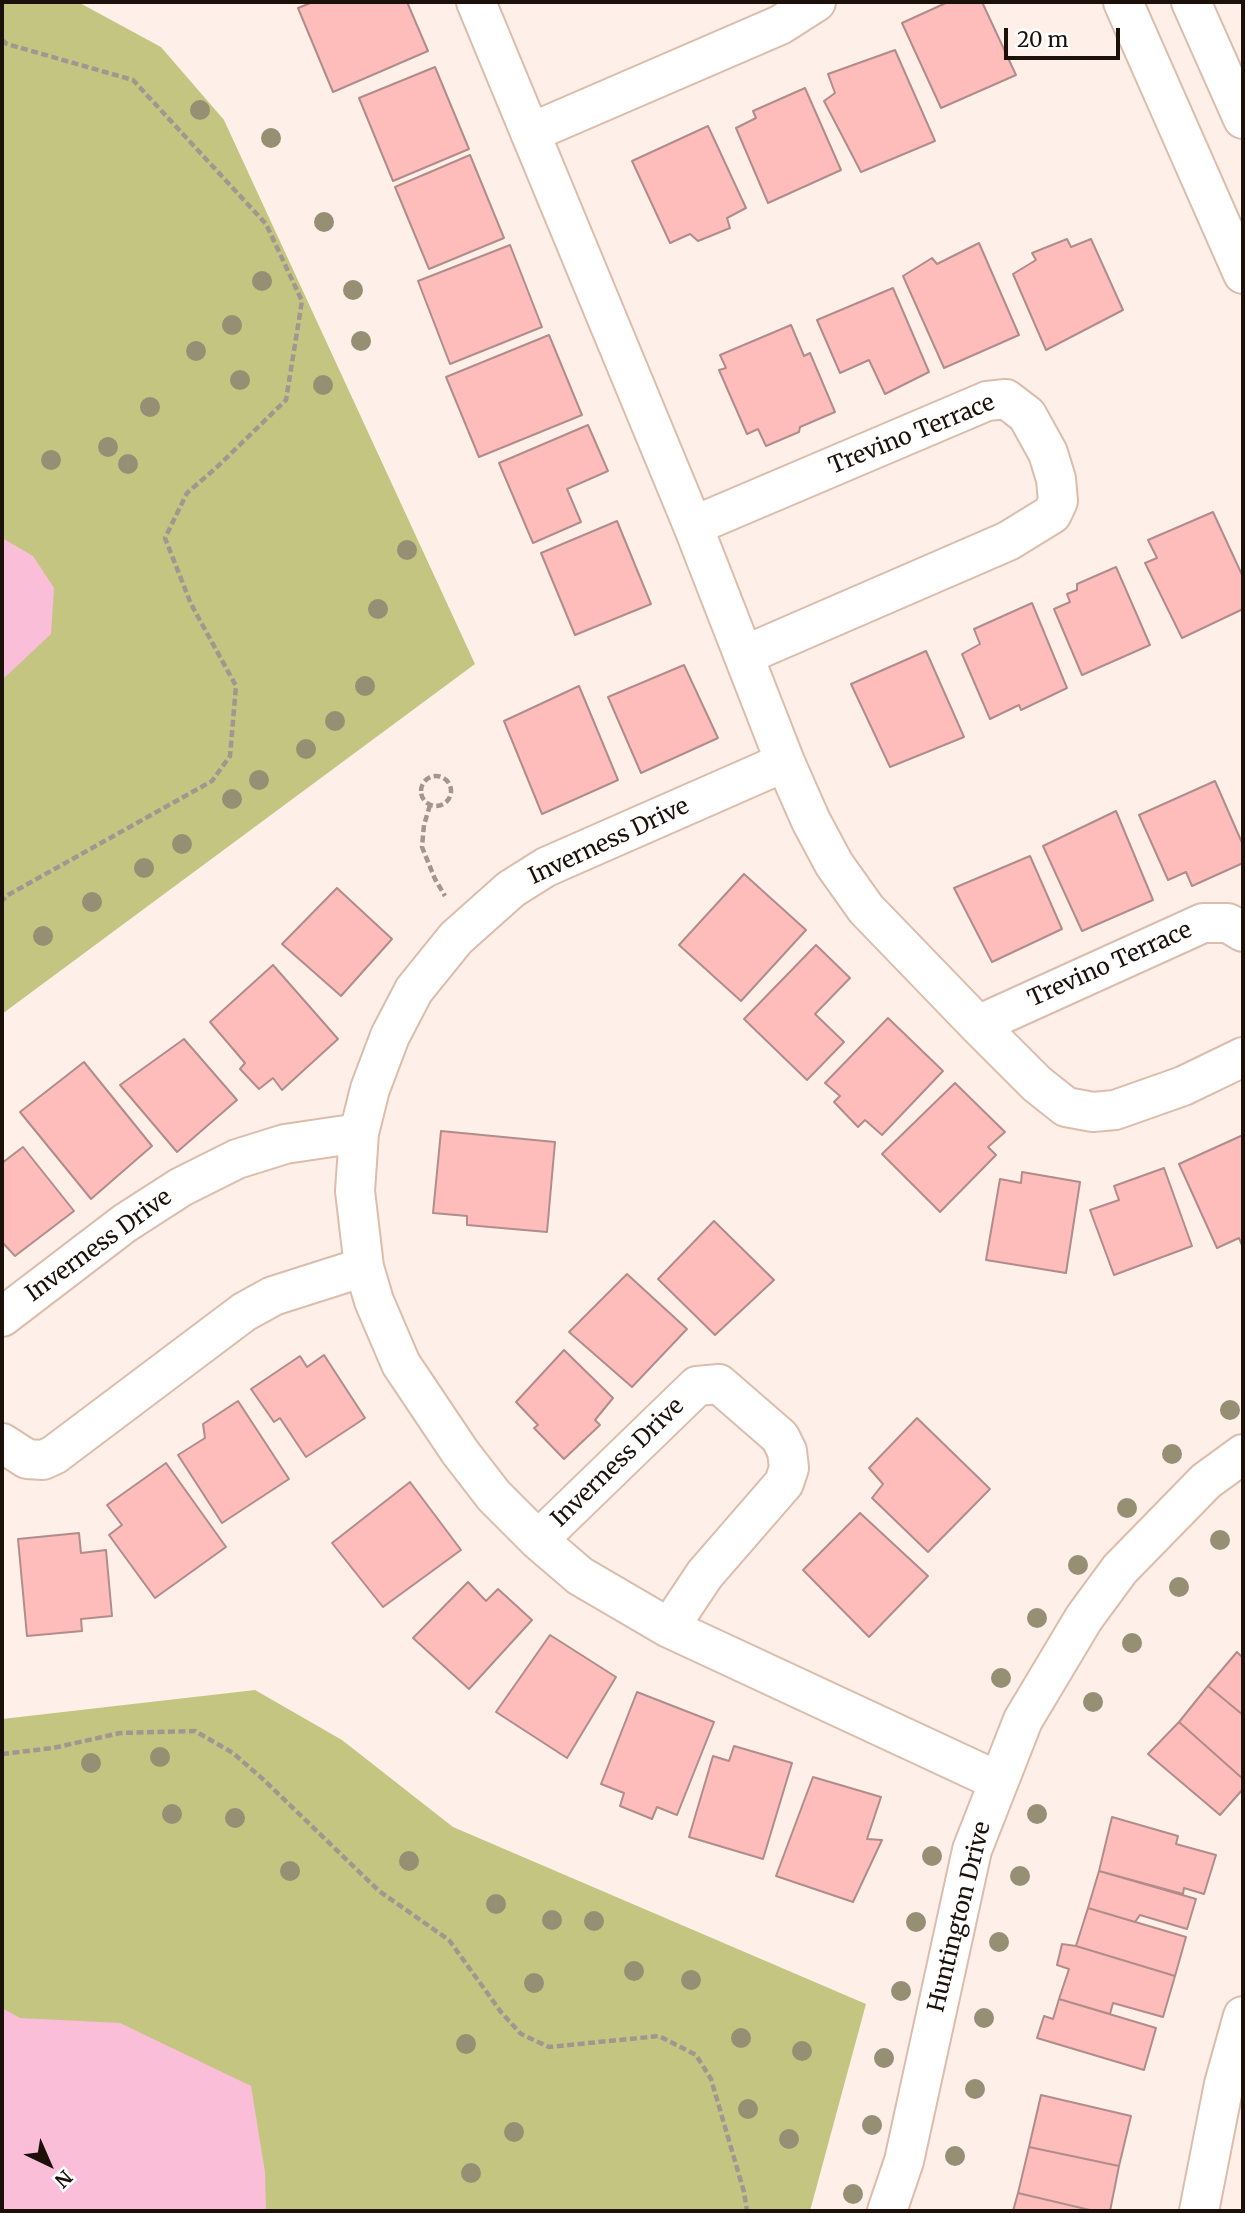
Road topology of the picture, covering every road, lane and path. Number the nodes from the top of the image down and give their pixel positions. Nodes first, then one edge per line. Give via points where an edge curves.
1 (479, 2) edge
2 (816, 2) edge
3 (1123, 2) edge
4 (1191, 2) edge
5 (2, 40) edge
6 (1243, 120) edge
7 (530, 133) junction
8 (1243, 274) edge
9 (693, 526) junction
10 (745, 655) junction
11 (785, 762) junction
12 (430, 805) junction
13 (2, 901) edge
14 (467, 928) junction
15 (1243, 932) edge
16 (978, 1025) junction
17 (1243, 1057) edge
18 (359, 1133) junction
19 (364, 1267) junction
20 (2, 1317) edge
21 (2, 1443) edge
22 (1243, 1454) edge
23 (538, 1540) junction
24 (669, 1628) junction
25 (2, 1754) edge
26 (998, 1781) junction
27 (1243, 2016) edge
28 (747, 2211) edge
29 (887, 2211) edge
30 (1199, 2211) edge

1 - 7 street
2 - 7 street via 780,25
3 - 8 street
4 - 6 street
5 - 13 path via 133,80 266,224 302,301 286,400 187,493 165,538 191,604 236,686 230,756 212,781
7 - 9 street
9 - 10 street
9 - 10 street, Trevino Terrace via 987,401 1006,399 1027,415 1048,453 1058,501 1052,514 1008,541
10 - 11 street
11 - 14 street, Inverness Drive via 546,867 511,889
11 - 16 street via 816,832 866,909
12 - 12 path via 421,789 426,780 439,776 450,785 451,795 445,804
12 - 14 path via 422,847 435,879
14 - 18 street, Inverness Drive via 414,990 370,1088
15 - 16 street, Trevino Terrace via 1227,923 1203,923
16 - 17 street via 1066,1107 1093,1112 1115,1110 1183,1086
18 - 19 street, Inverness Drive via 355,1191
18 - 20 street, Inverness Drive via 285,1144 237,1158 125,1223
19 - 21 street via 273,1296 244,1312 54,1455 27,1459
19 - 23 street, Inverness Drive via 401,1364 494,1496
22 - 26 street, Huntington Drive via 1206,1481 1120,1569 1084,1618 1023,1720
23 - 24 street, Inverness Drive via 580,1576
23 - 24 street, Inverness Drive via 697,1386 719,1384 780,1437 789,1468 784,1483 705,1574
24 - 26 street, Inverness Drive
25 - 28 path via 120,1733 195,1731 233,1753 379,1891 449,1940 520,2034 549,2047 659,2036 696,2055 711,2079
26 - 29 street, Huntington Drive via 972,1850 904,2161
27 - 30 street via 1224,2084

